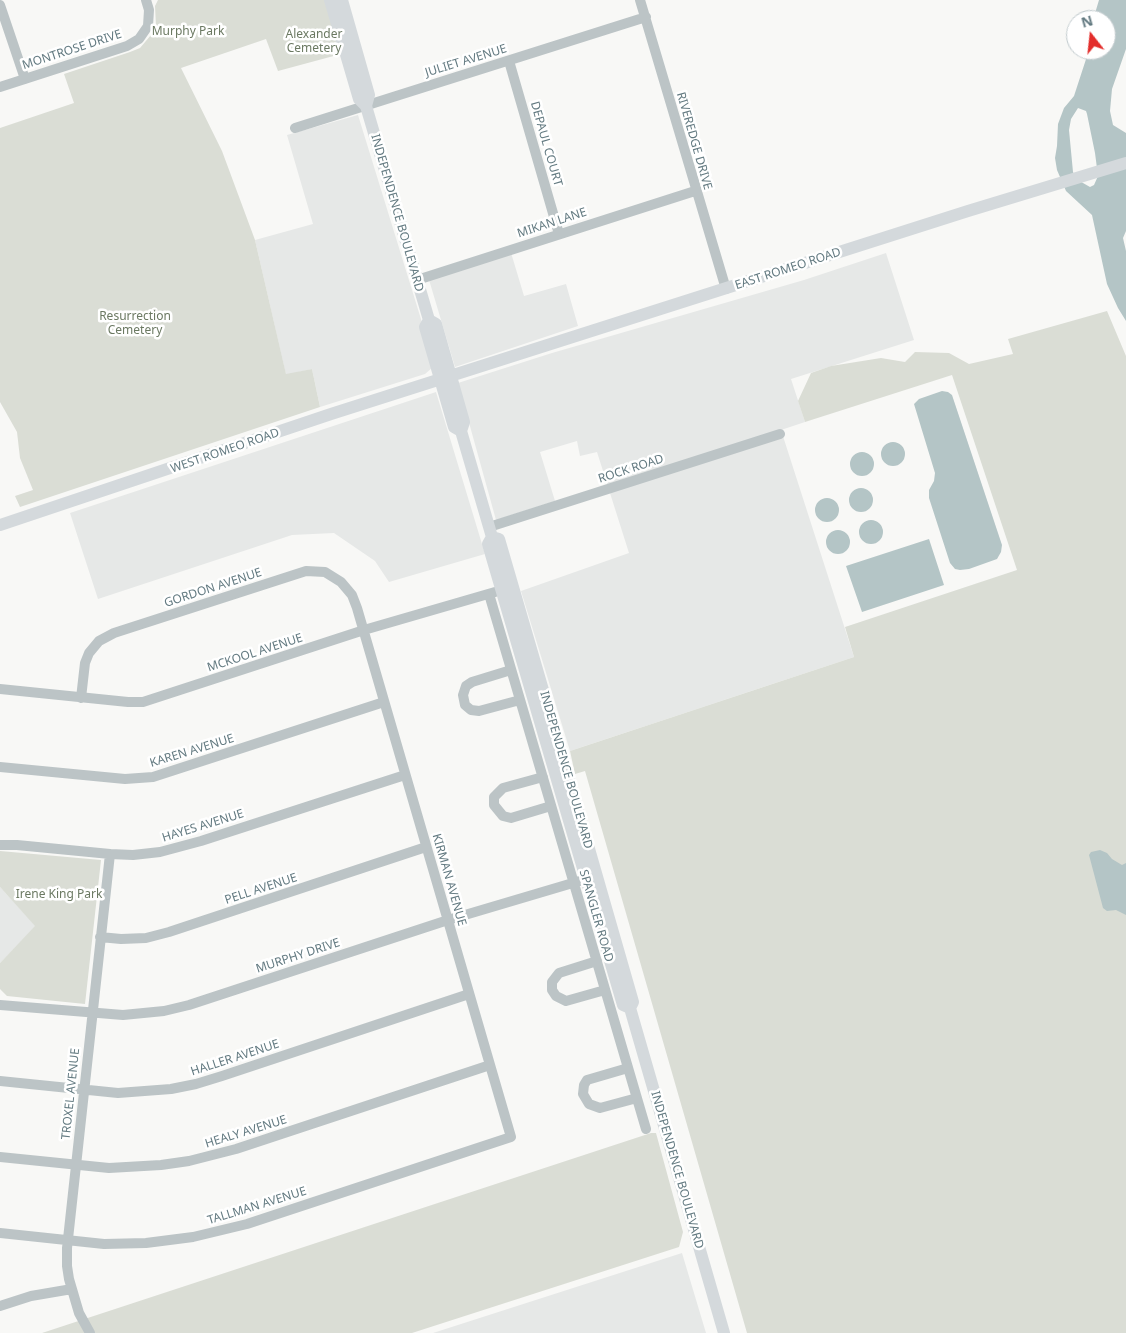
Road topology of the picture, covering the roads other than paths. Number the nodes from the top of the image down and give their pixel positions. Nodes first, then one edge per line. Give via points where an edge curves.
1 (146, 0) edge
2 (330, 0) edge
3 (342, 0) edge
4 (640, 0) edge
5 (0, 5) edge
6 (646, 18) junction
7 (508, 61) junction
8 (24, 79) junction
9 (0, 87) edge
10 (366, 106) junction
11 (295, 128) dead end
12 (1126, 163) edge
13 (696, 191) junction
14 (559, 234) junction
15 (417, 280) junction
16 (726, 289) junction
17 (446, 379) junction
18 (780, 434) dead end
19 (0, 525) edge
20 (490, 532) junction
21 (501, 590) junction
22 (364, 630) junction
23 (511, 670) junction
24 (0, 689) edge
25 (81, 698) junction
26 (520, 700) junction
27 (384, 702) junction
28 (0, 767) edge
29 (405, 775) junction
30 (543, 777) junction
31 (551, 806) junction
32 (0, 845) edge
33 (426, 847) junction
34 (110, 854) junction
35 (585, 879) junction
36 (448, 920) junction
37 (100, 937) junction
38 (597, 962) junction
39 (605, 990) junction
40 (469, 994) junction
41 (0, 1005) edge
42 (92, 1013) junction
43 (490, 1065) junction
44 (628, 1068) junction
45 (0, 1081) edge
46 (84, 1090) junction
47 (636, 1098) junction
48 (646, 1129) dead end
49 (511, 1137) joint
50 (0, 1157) edge
51 (76, 1165) junction
52 (0, 1233) edge
53 (68, 1240) junction
54 (72, 1289) junction
55 (0, 1306) edge
56 (90, 1333) edge
57 (724, 1333) edge

1 - 8 street, MONTROSE DRIVE via 148,26 139,39 127,46
2 - 10 main road, INDEPENDENCE BOULEVARD via 359,99
3 - 10 main road, INDEPENDENCE BOULEVARD via 369,95
4 - 6 street, RIVEREDGE DRIVE
5 - 8 street
6 - 7 street, JULIET AVENUE
6 - 13 street, RIVEREDGE DRIVE
7 - 10 street, JULIET AVENUE
7 - 14 street, DEPAUL COURT
8 - 9 street, MONTROSE DRIVE
10 - 11 street, JULIET AVENUE
10 - 15 main road, INDEPENDENCE BOULEVARD
12 - 16 main road, EAST ROMEO ROAD
13 - 14 street, MIKAN LANE
13 - 16 street, RIVEREDGE DRIVE
14 - 15 street, MIKAN LANE
15 - 17 main road, INDEPENDENCE BOULEVARD via 429,320 436,324
16 - 17 main road, EAST ROMEO ROAD
17 - 19 main road, WEST ROMEO ROAD via 331,414
17 - 20 main road, INDEPENDENCE BOULEVARD via 464,422 461,431
18 - 20 street, ROCK ROAD
20 - 21 main road, INDEPENDENCE BOULEVARD via 498,539
21 - 22 street, MCKOOL AVENUE
21 - 23 street, SPANGLER ROAD
21 - 35 main road, INDEPENDENCE BOULEVARD
22 - 25 street, MCKOOL AVENUE via 149,700 128,702
22 - 25 street, GORDON AVENUE via 352,595 341,582 325,572 306,571 106,636 93,647 86,659
22 - 27 street, KIRMAN AVENUE
23 - 26 street, SPANGLER ROAD
23 - 26 street via 466,686 465,705 479,711
24 - 25 street, MCKOOL AVENUE
26 - 30 street, SPANGLER ROAD
27 - 28 street, KAREN AVENUE via 153,777 125,779
27 - 29 street, KIRMAN AVENUE
29 - 33 street, KIRMAN AVENUE
29 - 34 street, HAYES AVENUE via 185,846 145,854
30 - 31 street, SPANGLER ROAD
30 - 31 street via 504,788 494,798 494,805 503,816 511,818
31 - 35 street, SPANGLER ROAD
32 - 34 street, HAYES AVENUE
33 - 36 street, KIRMAN AVENUE
33 - 37 street, PELL AVENUE via 168,932 146,938
34 - 37 street, TROXEL AVENUE
35 - 36 street, MURPHY DRIVE
35 - 38 street, SPANGLER ROAD
35 - 57 main road, INDEPENDENCE BOULEVARD via 633,1002 630,1008
36 - 40 street, KIRMAN AVENUE
36 - 42 street, MURPHY DRIVE via 178,1008 141,1014
37 - 42 street, TROXEL AVENUE
38 - 39 street, SPANGLER ROAD
38 - 39 street via 559,973 552,990 559,999 566,1001
39 - 44 street, SPANGLER ROAD
40 - 43 street, KIRMAN AVENUE
40 - 46 street, HALLER AVENUE via 196,1084 144,1092
41 - 42 street, MURPHY DRIVE
42 - 46 street, TROXEL AVENUE
43 - 49 street, KIRMAN AVENUE
43 - 51 street, HEALY AVENUE via 208,1157 145,1167
44 - 47 street, SPANGLER ROAD
44 - 47 street via 587,1080 583,1094 589,1104 600,1108
45 - 46 street, HALLER AVENUE
46 - 51 street, TROXEL AVENUE
47 - 48 street, SPANGLER ROAD
49 - 53 street, TALLMAN AVENUE via 231,1229 146,1243 104,1244
50 - 51 street, HEALY AVENUE
51 - 53 street, TROXEL AVENUE
52 - 53 street, TALLMAN AVENUE
53 - 54 street, TROXEL AVENUE via 67,1266
54 - 55 street via 31,1296
54 - 56 street, TROXEL AVENUE

